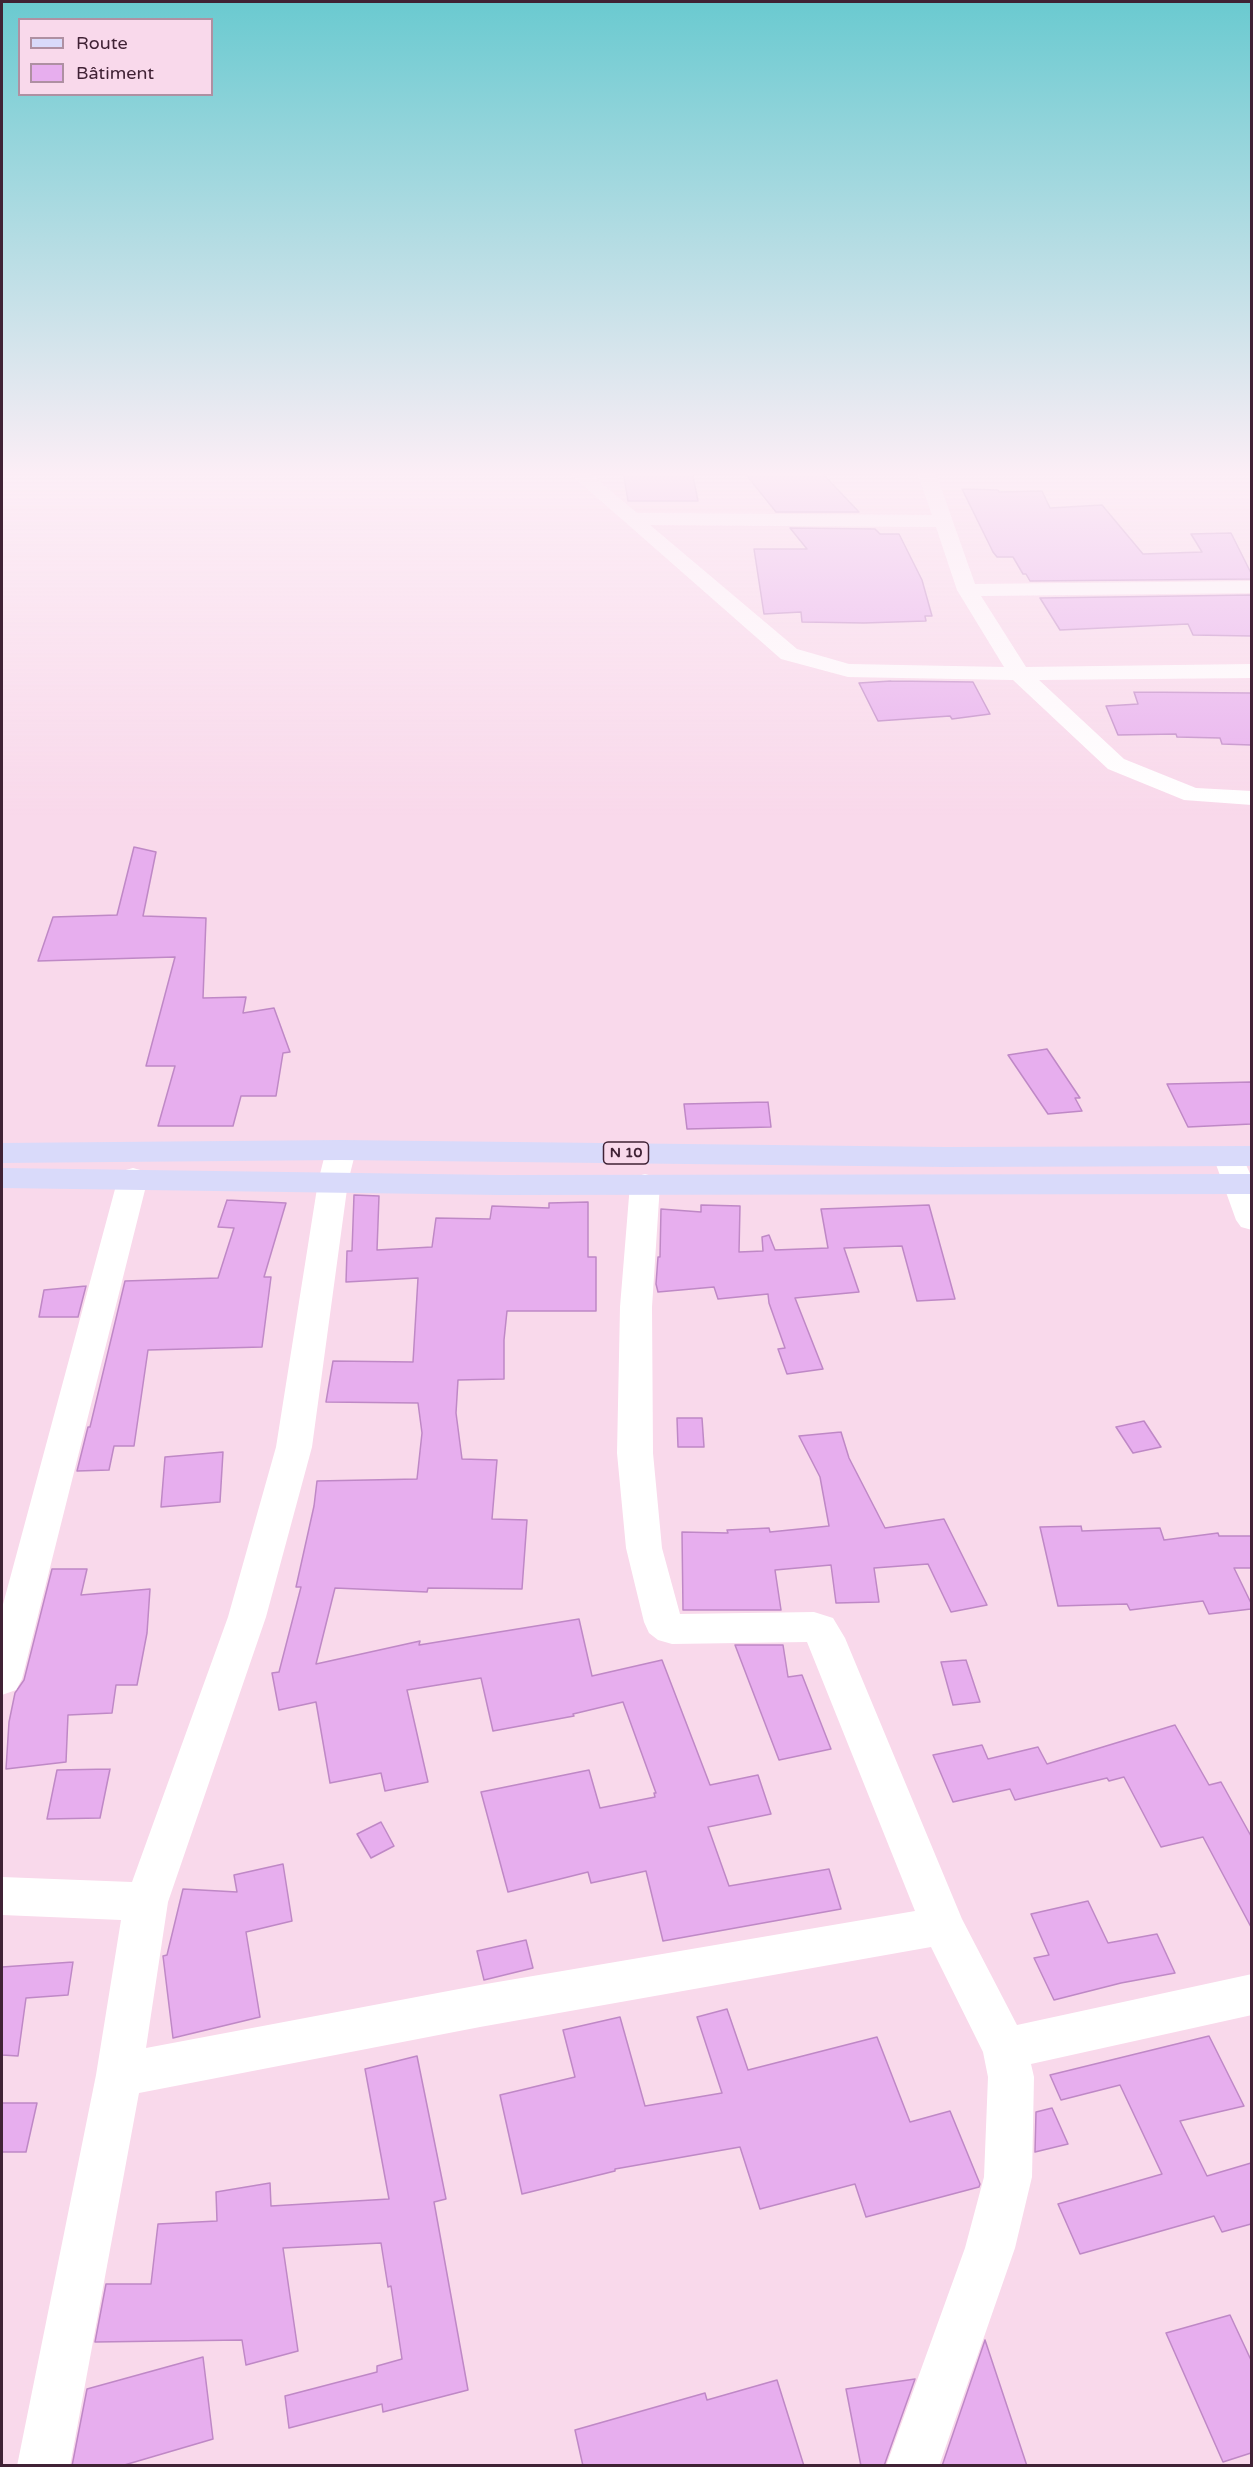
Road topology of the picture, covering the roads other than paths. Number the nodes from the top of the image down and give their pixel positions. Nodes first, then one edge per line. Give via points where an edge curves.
1 (710, 586) edge
2 (966, 586) edge
3 (1251, 588) edge
4 (967, 590) junction
5 (1251, 671) edge
6 (1019, 674) junction
7 (1251, 798) edge
8 (2, 1153) edge
9 (337, 1166) junction
10 (1242, 1170) edge
11 (2, 1178) edge
12 (133, 1178) junction
13 (645, 1184) junction
14 (1251, 1220) edge
15 (2, 1679) edge
16 (2, 1896) edge
17 (146, 1902) junction
18 (943, 1926) junction
19 (1251, 1994) edge
20 (1005, 2049) junction
21 (119, 2075) junction
22 (43, 2466) edge
23 (912, 2466) edge

1 - 6 street via 789,654 848,670
2 - 4 street
3 - 4 street
4 - 6 street
5 - 6 street
6 - 7 street via 1116,764 1192,795
8 - 9 main road, N 10
9 - 10 main road, N 10 via 946,1157
9 - 12 main road, N 10
9 - 13 main road, N 10 via 500,1185
9 - 17 street via 294,1447 247,1617
10 - 13 main road, N 10
10 - 14 street
11 - 12 main road, N 10
12 - 15 street
13 - 18 street via 636,1307 635,1453 644,1548 663,1622 672,1629 819,1629
16 - 17 street
17 - 21 street
18 - 20 street
18 - 21 street via 480,2006
19 - 20 street
20 - 23 street via 1011,2078 1008,2177 990,2248
21 - 22 street

